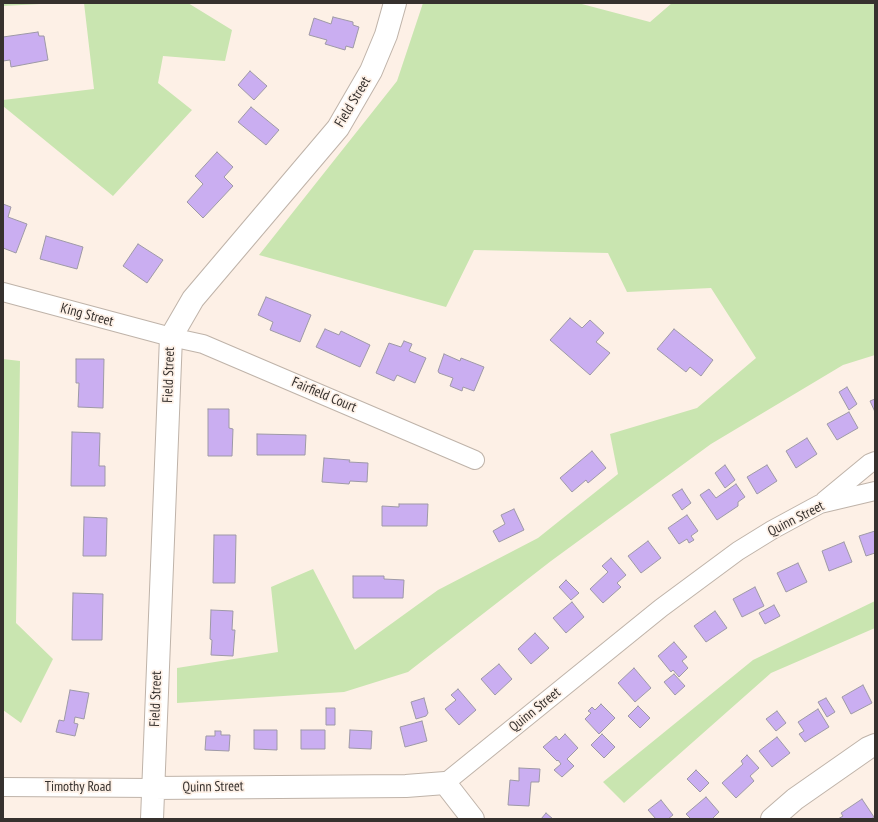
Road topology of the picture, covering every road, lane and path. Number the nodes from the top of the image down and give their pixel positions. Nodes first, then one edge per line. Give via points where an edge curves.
1 (395, 3) edge
2 (3, 292) edge
3 (171, 337) junction
4 (475, 460) dead end
5 (875, 461) edge
6 (875, 491) edge
7 (820, 504) junction
8 (875, 745) edge
9 (445, 783) junction
10 (3, 787) edge
11 (153, 788) junction
12 (152, 819) edge
13 (473, 819) edge
14 (772, 819) edge

1 - 3 street, Field Street via 371,71 338,128 193,299
2 - 3 street, King Street
3 - 4 street, Fairfield Court via 203,344
3 - 11 street, Field Street
5 - 7 street
6 - 7 street, Quinn Street
7 - 9 street, Quinn Street via 738,551 649,618
8 - 14 street via 795,799
9 - 11 street, Quinn Street via 406,786
9 - 13 street
10 - 11 street, Timothy Road
11 - 12 street, Field Street

